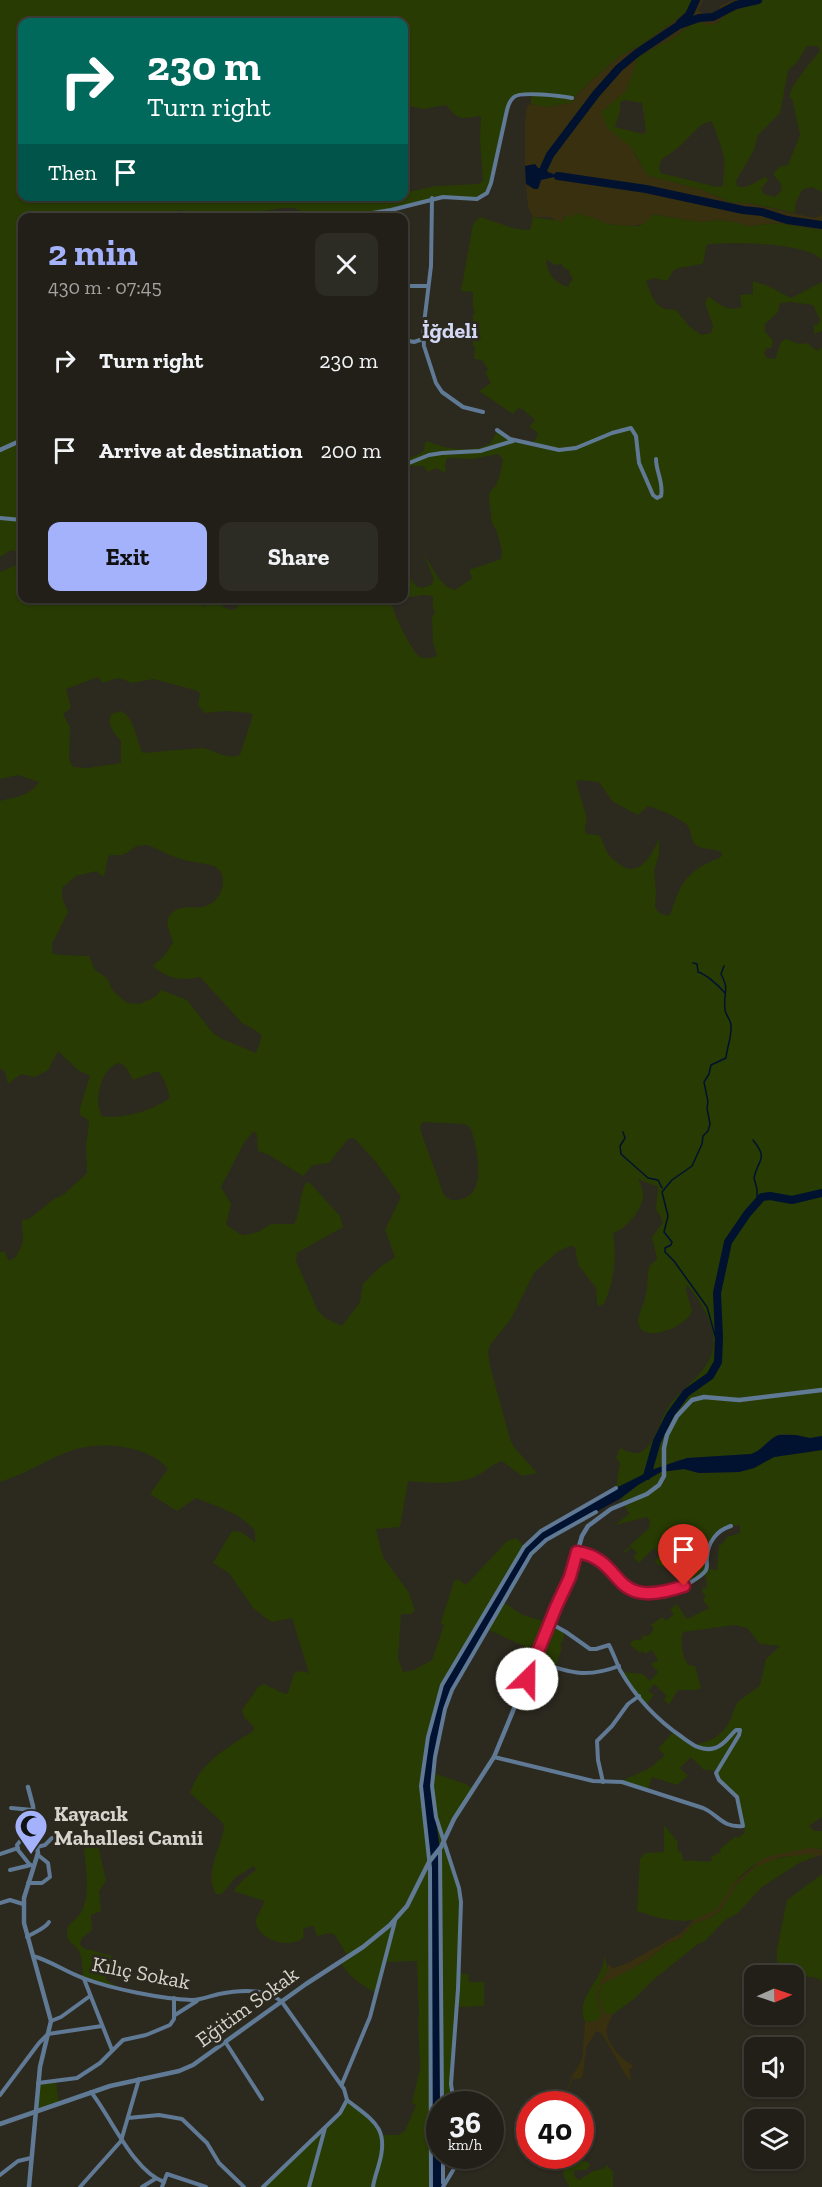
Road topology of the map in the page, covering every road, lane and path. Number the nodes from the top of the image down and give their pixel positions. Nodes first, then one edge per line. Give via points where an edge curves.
1 (573, 98) dead end
2 (432, 198) junction
3 (373, 213) edge
4 (408, 286) edge
5 (428, 286) junction
6 (423, 339) junction
7 (408, 341) edge
8 (483, 412) dead end
9 (497, 430) dead end
10 (515, 440) junction
11 (18, 442) edge
12 (0, 450) edge
13 (656, 459) dead end
14 (408, 463) edge
15 (0, 518) edge
16 (18, 520) edge
17 (822, 1390) edge
18 (616, 1488) dead end
19 (592, 1504) junction
20 (597, 1513) junction
21 (731, 1526) dead end
22 (577, 1552) junction
23 (550, 1623) junction
24 (535, 1661) junction
25 (619, 1666) junction
26 (639, 1696) junction
27 (431, 1730) junction
28 (439, 1733) junction
29 (494, 1757) junction
30 (603, 1782) junction
31 (28, 1787) dead end
32 (11, 1808) dead end
33 (34, 1810) junction
34 (34, 1834) junction
35 (52, 1838) dead end
36 (444, 1841) junction
37 (37, 1847) junction
38 (18, 1848) junction
39 (439, 1851) junction
40 (0, 1854) edge
41 (38, 1855) junction
42 (430, 1861) junction
43 (32, 1865) junction
44 (10, 1870) dead end
45 (28, 1883) junction
46 (0, 1903) edge
47 (23, 1904) junction
48 (395, 1920) junction
49 (49, 1922) dead end
50 (27, 1937) junction
51 (32, 1956) junction
52 (83, 1978) junction
53 (90, 1995) junction
54 (174, 1998) junction
55 (201, 2000) junction
56 (282, 2002) junction
57 (175, 2015) junction
58 (51, 2021) junction
59 (102, 2026) junction
60 (48, 2034) junction
61 (226, 2043) junction
62 (112, 2050) junction
63 (139, 2079) junction
64 (38, 2083) junction
65 (341, 2085) junction
66 (91, 2091) junction
67 (442, 2091) edge
68 (452, 2091) edge
69 (0, 2095) edge
70 (262, 2099) dead end
71 (347, 2100) junction
72 (36, 2112) junction
73 (128, 2118) junction
74 (0, 2124) edge
75 (325, 2127) junction
76 (121, 2141) junction
77 (31, 2158) junction
78 (443, 2169) edge
79 (454, 2169) edge
80 (0, 2175) edge
81 (155, 2179) junction
82 (163, 2185) edge
83 (29, 2187) edge
84 (80, 2187) edge
85 (142, 2187) edge
86 (205, 2187) edge
87 (244, 2187) edge
88 (263, 2187) edge
89 (309, 2187) edge
90 (373, 2187) edge
91 (431, 2187) edge

1 - 2 street via 514,96 487,193 473,200
2 - 3 street
2 - 5 street
4 - 5 street
5 - 6 street
6 - 7 street
6 - 8 street via 442,392 463,407
9 - 10 street
10 - 13 street via 566,450 631,428 636,436 639,463 657,498 662,489
10 - 14 street via 480,451 429,455
11 - 12 street
15 - 16 street
17 - 20 street, Eğitim Sokak via 739,1400 692,1400 667,1435 664,1476 659,1485 647,1494
18 - 19 street
19 - 20 street
19 - 27 street via 541,1531 519,1553 442,1686
20 - 22 street, Eğitim Sokak
20 - 28 street via 546,1540 531,1554 452,1690
21 - 22 street via 713,1539 704,1573 689,1584 658,1593 628,1588 592,1556
22 - 23 street, Eğitim Sokak
23 - 24 street, Eğitim Sokak
23 - 25 street via 588,1649 609,1645
24 - 25 street via 584,1674
24 - 29 street, Eğitim Sokak
25 - 26 street
26 - 30 street via 597,1741
26 - 30 street via 663,1724 698,1748 718,1747 740,1730 716,1775 737,1797 743,1826 725,1823 694,1804 622,1782
27 - 28 street
27 - 42 street via 421,1786
28 - 36 street via 432,1786
29 - 30 street
29 - 36 street, Eğitim Sokak via 460,1808
31 - 33 street
32 - 33 street
33 - 34 street
34 - 37 street
34 - 38 street via 19,1841
35 - 37 street
36 - 39 street, Eğitim Sokak
36 - 68 street via 461,1902
37 - 41 street
38 - 40 street
38 - 43 street
39 - 42 street, Eğitim Sokak
39 - 67 street
41 - 43 street
41 - 45 street via 48,1863 50,1877 42,1883
42 - 48 street, Eğitim Sokak via 414,1894
42 - 91 street
43 - 44 street
43 - 45 street
45 - 47 street
46 - 47 street via 9,1900
47 - 50 street
48 - 56 street, Eğitim Sokak via 363,1947
48 - 65 street via 370,2017
49 - 50 street
50 - 51 street
51 - 52 street, Kılıç Sokak
51 - 58 street
52 - 53 street
52 - 54 street, Kılıç Sokak
53 - 58 street
53 - 59 street
54 - 55 street, Kılıç Sokak
54 - 57 street
55 - 56 street, Kılıç Sokak via 247,1991 273,1996
55 - 57 street
56 - 61 street, Eğitim Sokak
56 - 65 street
57 - 62 street via 165,2028 123,2040
58 - 60 street
59 - 60 street
59 - 62 street
60 - 64 street
60 - 69 street
61 - 63 street, Eğitim Sokak via 193,2066
61 - 70 street
62 - 64 street via 77,2078
63 - 66 street, Eğitim Sokak
63 - 73 street
64 - 72 street
65 - 71 street
66 - 72 street, Eğitim Sokak
66 - 76 street
71 - 75 street
71 - 90 street via 381,2131 381,2156
72 - 74 street, Eğitim Sokak
72 - 77 street
73 - 76 street
73 - 87 street via 159,2115 185,2121
75 - 88 street
75 - 89 street
76 - 81 street
76 - 84 street
77 - 80 street via 18,2161
77 - 83 street
78 - 79 street via 443,2187
81 - 82 street
81 - 85 street
82 - 86 street via 167,2174

